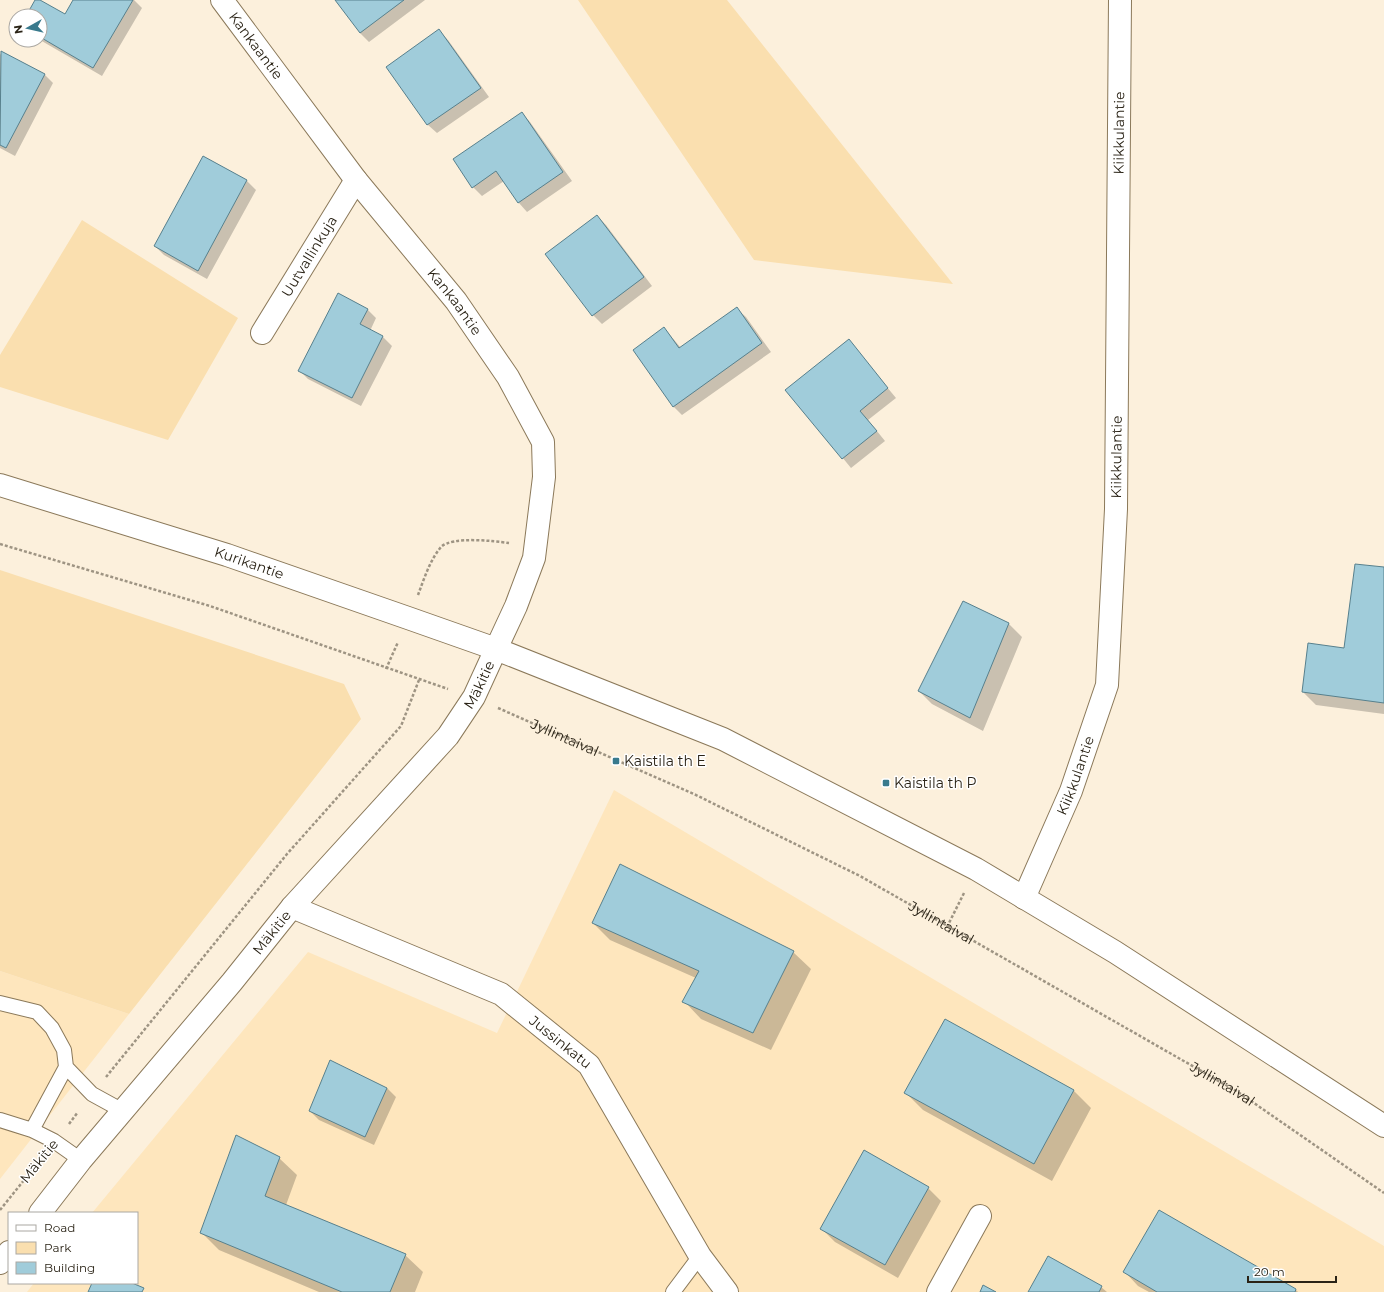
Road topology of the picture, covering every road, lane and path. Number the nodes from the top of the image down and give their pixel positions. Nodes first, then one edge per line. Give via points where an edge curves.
1 (222, 0) edge
2 (1120, 0) edge
3 (356, 180) junction
4 (262, 333) dead end
5 (0, 485) edge
6 (0, 544) edge
7 (536, 547) junction
8 (408, 618) junction
9 (496, 649) junction
10 (386, 669) junction
11 (419, 680) junction
12 (474, 697) junction
13 (976, 869) junction
14 (1024, 898) junction
15 (292, 907) junction
16 (948, 927) junction
17 (0, 1003) edge
18 (66, 1067) junction
19 (92, 1094) junction
20 (123, 1111) junction
21 (0, 1120) edge
22 (1384, 1126) edge
23 (32, 1130) junction
24 (54, 1141) junction
25 (81, 1160) junction
26 (1384, 1193) edge
27 (0, 1210) edge
28 (41, 1212) edge
29 (980, 1216) dead end
30 (8, 1253) edge
31 (700, 1256) junction
32 (0, 1263) edge
33 (673, 1292) edge
34 (727, 1292) edge
35 (938, 1292) edge

1 - 3 street, Kankaantie
2 - 14 street, Kiikkulantie via 1116,509 1107,685 1071,792
3 - 4 street, Uutvallinkuja
3 - 7 street, Kankaantie via 456,301 508,377 543,442 544,477
5 - 8 street, Kurikantie via 227,554
6 - 10 path via 210,606
7 - 8 path via 495,541 455,541 442,546 432,560
7 - 9 street, Kankaantie via 516,606
8 - 9 street, Kurikantie
8 - 10 path
9 - 12 street, Mäkitie
9 - 13 street via 723,739
10 - 11 path
11 - 12 path
11 - 19 path, Mäkitie via 401,726 287,854
12 - 15 street, Mäkitie via 448,736
12 - 16 path, Jyllintaival via 696,795 860,876
13 - 14 street
13 - 16 path
14 - 22 street via 1121,956
15 - 20 street, Mäkitie
15 - 31 street, Jussinkatu via 501,994 589,1065
16 - 26 path, Jyllintaival via 1238,1092
17 - 18 lane via 37,1012 52,1028 64,1050
18 - 19 lane
18 - 23 lane
19 - 20 lane
19 - 24 path, Mäkitie
20 - 25 street, Mäkitie
21 - 23 lane
23 - 24 lane
24 - 25 lane
24 - 27 path, Mäkitie
25 - 28 street, Mäkitie
29 - 35 street
30 - 32 street
31 - 33 lane
31 - 34 street, Jussinkatu

